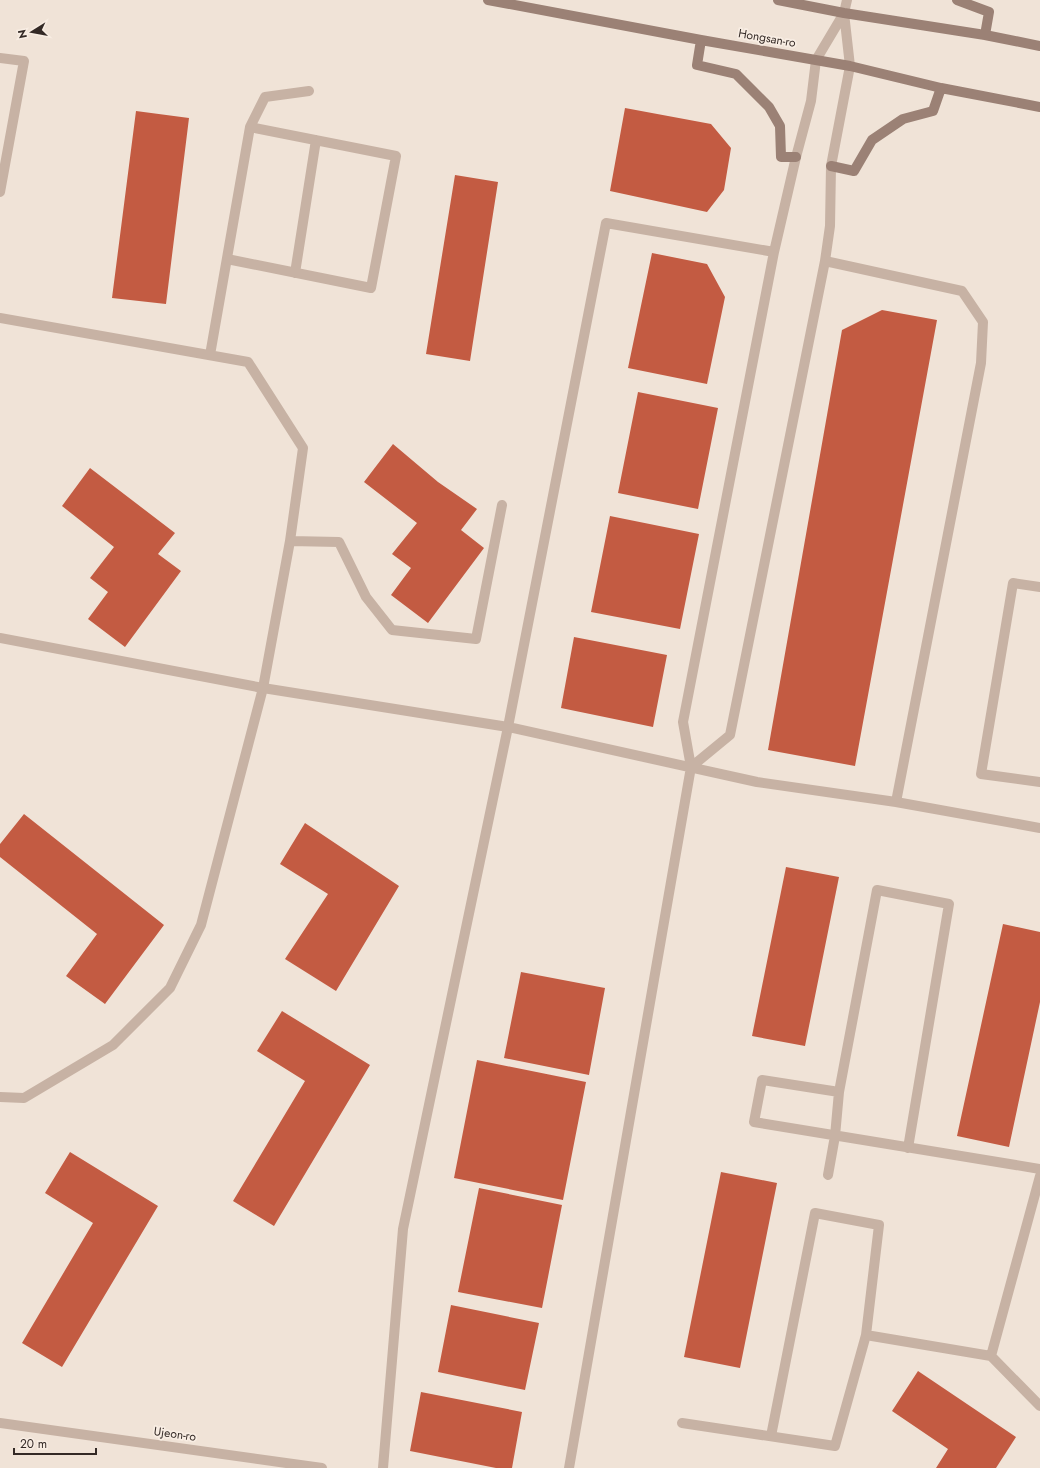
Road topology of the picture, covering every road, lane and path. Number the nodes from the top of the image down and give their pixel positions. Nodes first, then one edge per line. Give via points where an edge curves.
1 (488, 0) edge
2 (778, 0) edge
3 (847, 0) edge
4 (957, 0) edge
5 (844, 13) junction
6 (985, 35) junction
7 (701, 40) junction
8 (1040, 46) edge
9 (0, 58) edge
10 (816, 60) junction
11 (850, 66) junction
12 (941, 88) junction
13 (309, 91) dead end
14 (1040, 107) edge
15 (250, 127) junction
16 (316, 140) junction
17 (796, 157) junction
18 (831, 166) junction
19 (0, 192) edge
20 (774, 252) junction
21 (227, 260) junction
22 (825, 261) junction
23 (295, 273) junction
24 (0, 318) edge
25 (210, 355) junction
26 (502, 505) dead end
27 (290, 541) junction
28 (1040, 587) edge
29 (0, 638) edge
30 (263, 688) junction
31 (508, 727) junction
32 (691, 767) junction
33 (1040, 782) edge
34 (896, 802) junction
35 (1040, 828) edge
36 (839, 1092) junction
37 (0, 1097) edge
38 (835, 1136) junction
39 (908, 1148) junction
40 (1040, 1169) edge
41 (828, 1175) dead end
42 (1040, 1176) edge
43 (866, 1335) junction
44 (991, 1356) junction
45 (1040, 1406) edge
46 (0, 1422) edge
47 (682, 1422) dead end
48 (771, 1436) junction
49 (322, 1468) edge
50 (383, 1468) edge
51 (569, 1468) edge

1 - 7 street, Hongsan-ro
2 - 5 street
3 - 5 street
4 - 6 street via 989,12
5 - 6 street
5 - 10 street
5 - 11 street
6 - 8 street
7 - 10 street, Hongsan-ro
7 - 17 street via 697,65 736,74 769,107 780,126 781,157
9 - 19 street via 24,61
10 - 11 street, Hongsan-ro
10 - 17 street via 811,101
11 - 12 street, Hongsan-ro
11 - 18 street
12 - 14 street, Hongsan-ro
12 - 18 street via 933,111 903,119 872,140 854,171
13 - 15 street via 265,97
15 - 16 street
15 - 21 street
16 - 23 street
16 - 23 street via 396,156 371,288
17 - 20 street
18 - 22 street via 830,226
20 - 31 street via 606,223
20 - 32 street via 683,722
21 - 23 street
21 - 25 street
22 - 32 street via 730,735
22 - 34 street via 962,291 983,322 981,363
24 - 25 street
25 - 27 street via 248,362 303,448
26 - 27 street via 476,639 392,630 366,597 339,542
27 - 30 street
28 - 33 street via 1013,583 981,774
29 - 30 street
30 - 31 street
30 - 37 street via 201,925 170,988 113,1045 24,1098
31 - 32 street
31 - 50 street via 403,1229
32 - 34 street via 757,782
32 - 51 street
34 - 35 street
36 - 38 street
36 - 38 street via 762,1080 754,1122
36 - 39 street via 878,890 949,904
38 - 39 street
38 - 41 street
39 - 40 street
42 - 44 street
43 - 44 street
43 - 48 street via 835,1446
43 - 48 street via 879,1225 815,1213
44 - 45 street
46 - 49 street, Ujeon-ro
47 - 48 street

